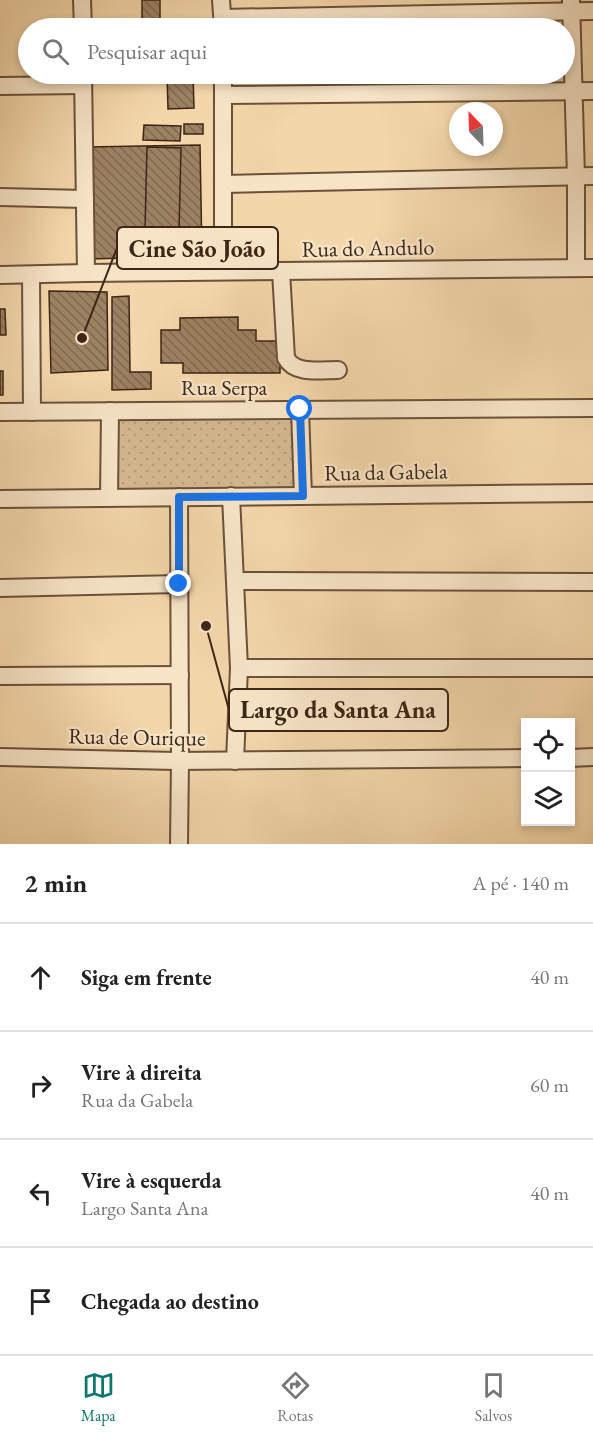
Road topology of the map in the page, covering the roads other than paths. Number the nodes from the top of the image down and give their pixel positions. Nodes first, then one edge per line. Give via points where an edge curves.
1 (82, 0) edge
2 (221, 0) edge
3 (571, 6) edge
4 (593, 11) edge
5 (83, 18) edge
6 (223, 18) edge
7 (325, 18) edge
8 (28, 84) edge
9 (83, 84) edge
10 (223, 84) edge
11 (574, 84) edge
12 (0, 86) edge
13 (593, 91) edge
14 (574, 92) junction
15 (224, 95) junction
16 (593, 176) edge
17 (576, 177) junction
18 (224, 184) junction
19 (0, 197) edge
20 (85, 200) junction
21 (585, 268) edge
22 (224, 271) junction
23 (281, 271) junction
24 (86, 273) junction
25 (0, 275) edge
26 (31, 275) junction
27 (338, 370) dead end
28 (593, 408) edge
29 (300, 409) junction
30 (110, 411) junction
31 (0, 412) edge
32 (32, 412) junction
33 (593, 493) edge
34 (231, 496) junction
35 (303, 496) junction
36 (110, 497) junction
37 (179, 497) junction
38 (0, 499) edge
39 (235, 581) junction
40 (593, 582) edge
41 (179, 584) junction
42 (0, 588) edge
43 (239, 668) junction
44 (593, 669) edge
45 (180, 675) junction
46 (0, 676) edge
47 (0, 757) edge
48 (593, 757) edge
49 (521, 758) edge
50 (575, 758) edge
51 (235, 760) junction
52 (180, 761) junction
53 (178, 844) edge

1 - 5 street
2 - 6 street
3 - 4 street
3 - 7 street
8 - 12 street
9 - 20 street
10 - 15 street
11 - 14 street
13 - 14 street
14 - 15 street
14 - 17 street
15 - 18 street
16 - 17 street
17 - 18 street
17 - 21 street
18 - 22 street
19 - 20 street
20 - 24 street
21 - 23 street, Rua do Andulo
22 - 23 street, Rua do Andulo
22 - 24 street, Rua do Andulo
23 - 27 street via 285,358 298,369
24 - 26 street, Rua do Andulo
25 - 26 street, Rua do Andulo
26 - 32 street
28 - 29 street, Rua Serpa
29 - 30 street, Rua Serpa
29 - 35 street
30 - 32 street, Rua Serpa
30 - 36 street
31 - 32 street, Rua Serpa
33 - 35 street, Rua da Gabela
34 - 35 street, Rua da Gabela
34 - 37 street, Rua da Gabela
34 - 39 street
36 - 37 street, Rua da Gabela
36 - 38 street, Rua da Gabela
37 - 41 street
39 - 40 street
39 - 43 street
41 - 42 street
41 - 45 street
43 - 44 street
43 - 51 street
45 - 46 street
45 - 52 street
47 - 52 street, Rua de Ourique
48 - 50 street
49 - 51 street, Rua de Ourique
51 - 52 street, Rua de Ourique
52 - 53 street

